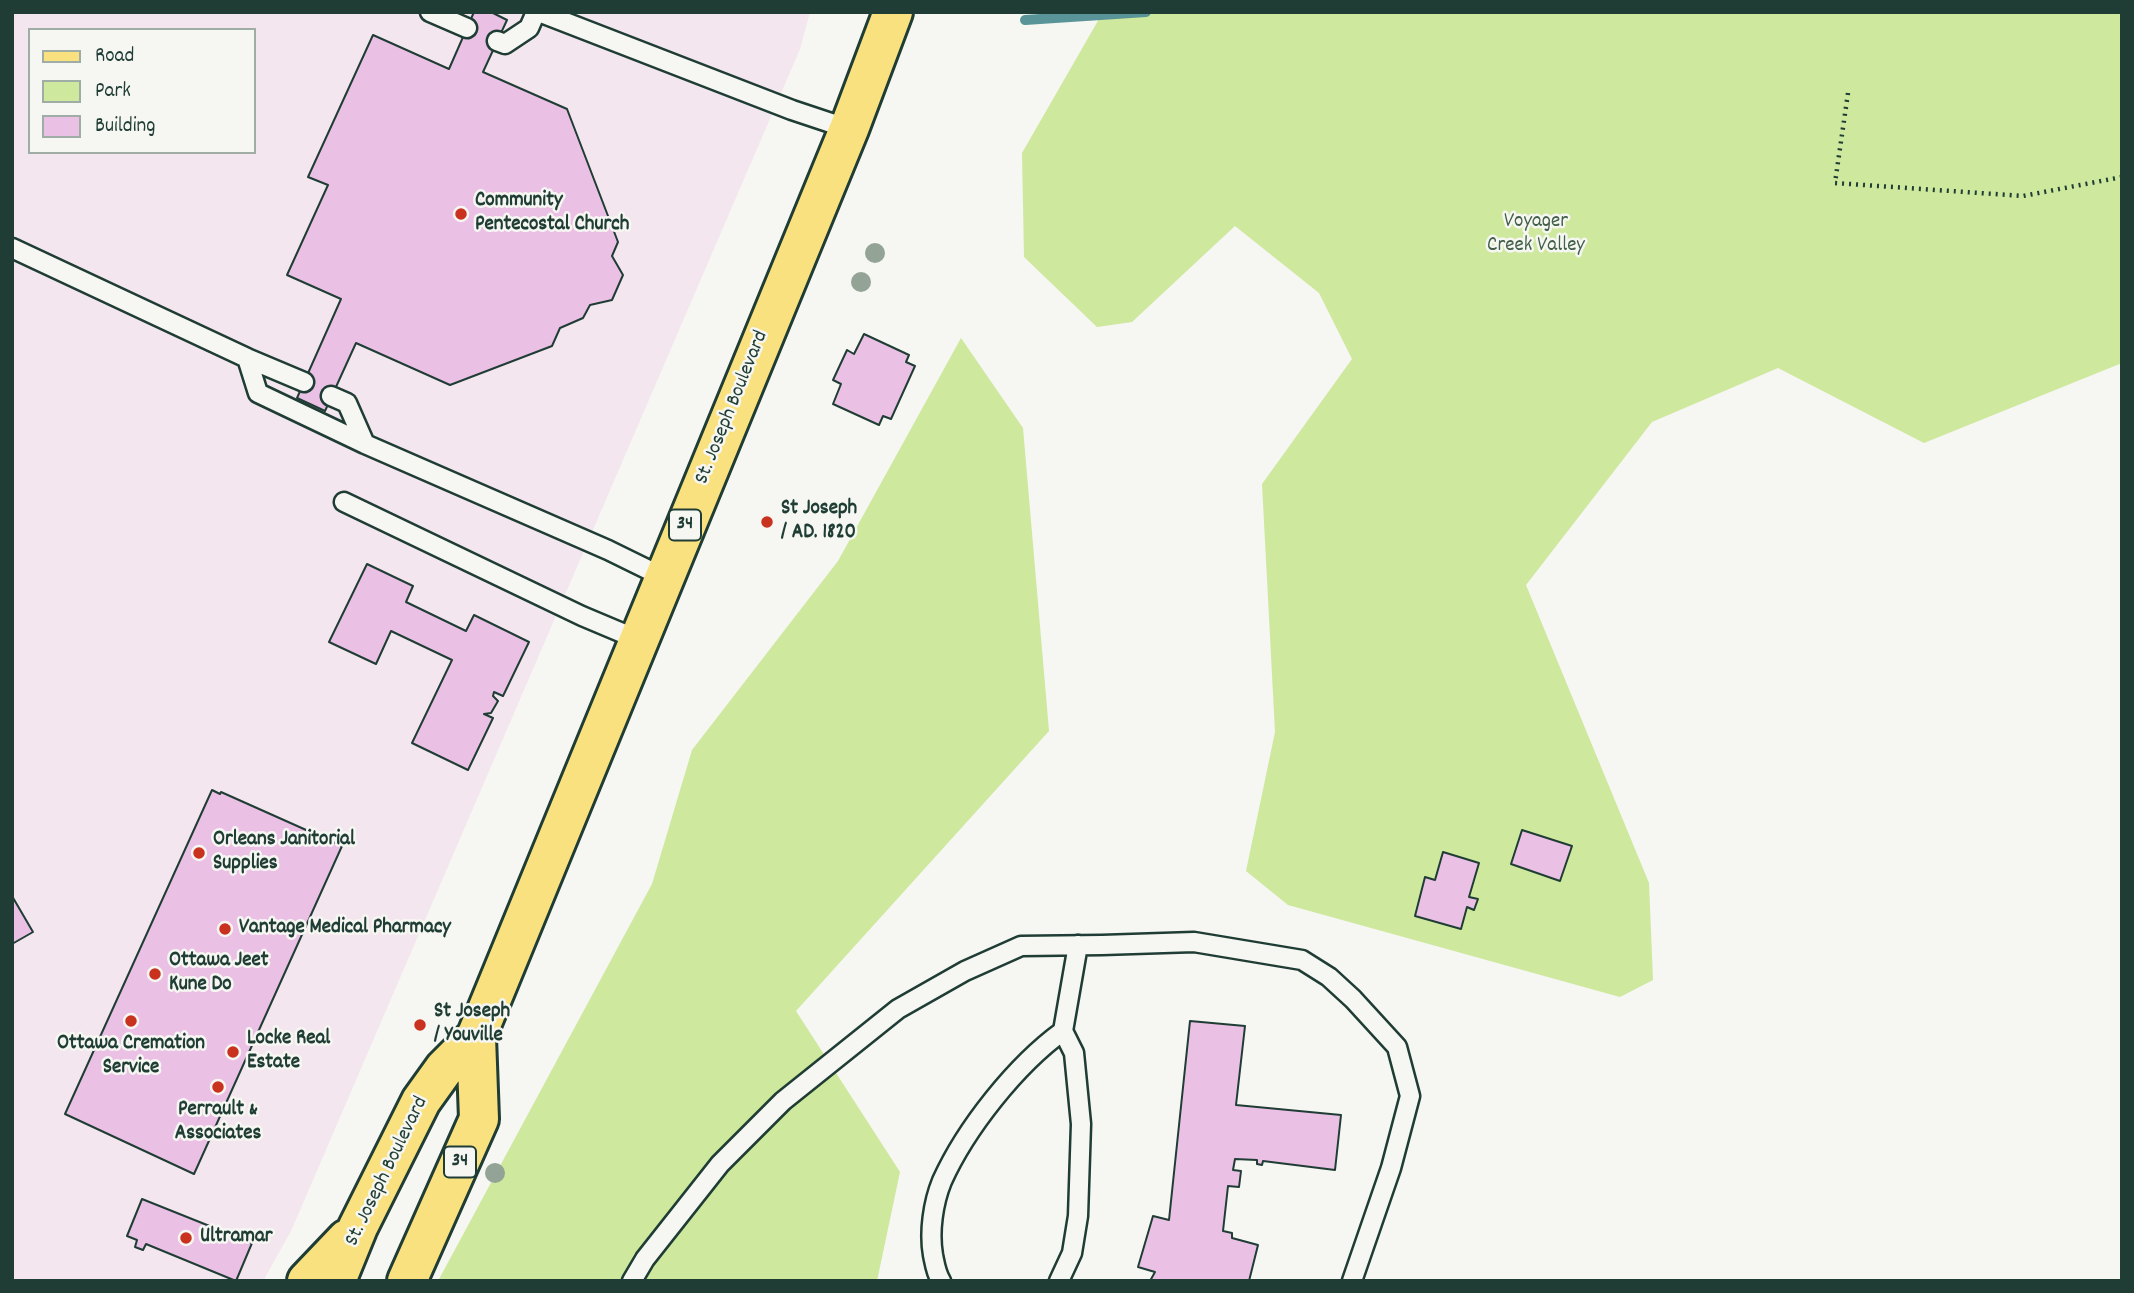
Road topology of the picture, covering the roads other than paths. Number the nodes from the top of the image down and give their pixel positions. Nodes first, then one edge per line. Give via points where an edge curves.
1 (430, 12) edge
2 (538, 12) edge
3 (893, 12) edge
4 (467, 29) dead end
5 (497, 41) dead end
6 (849, 129) junction
7 (12, 248) edge
8 (247, 358) junction
9 (304, 383) dead end
10 (331, 396) dead end
11 (365, 444) junction
12 (344, 502) dead end
13 (663, 577) junction
14 (639, 640) junction
15 (1078, 945) junction
16 (1063, 1031) junction
17 (476, 1037) junction
18 (358, 1227) junction
19 (307, 1281) edge
20 (336, 1281) edge
21 (407, 1281) edge
22 (632, 1281) edge
23 (941, 1281) edge
24 (1059, 1281) edge
25 (1352, 1281) edge

1 - 4 lane
2 - 5 lane via 529,28 505,44
2 - 6 lane
3 - 6 main road, St. Joseph Boulevard / 34
6 - 13 main road, St. Joseph Boulevard / 34
7 - 8 lane
8 - 9 lane
8 - 11 lane via 258,393
10 - 11 lane via 347,404
11 - 13 lane
12 - 14 lane
13 - 14 main road, St. Joseph Boulevard / 34
14 - 17 main road, St. Joseph Boulevard / 34
15 - 16 lane
15 - 22 lane via 1021,946 965,971 898,1010 783,1101 729,1155
15 - 25 lane via 1194,942 1302,960 1329,977 1397,1046 1410,1096
16 - 23 lane via 1019,1070 961,1147 941,1183 931,1245
16 - 24 lane via 1074,1053 1081,1124 1078,1216 1072,1253
17 - 18 main road, St. Joseph Boulevard / 34 via 421,1101
17 - 21 main road, St. Joseph Boulevard / 34 via 479,1119
18 - 19 main road
18 - 20 main road, St. Joseph Boulevard / 34

